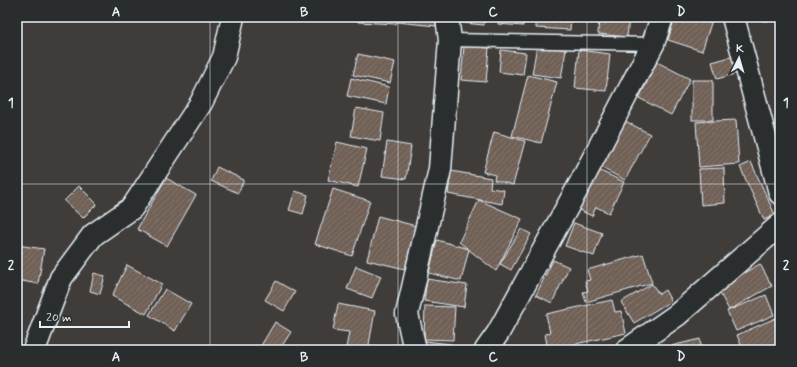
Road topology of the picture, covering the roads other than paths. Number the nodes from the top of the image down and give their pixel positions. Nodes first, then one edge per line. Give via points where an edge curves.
1 (233, 17) edge
2 (447, 17) edge
3 (662, 17) edge
4 (733, 17) edge
5 (450, 40) junction
6 (652, 44) junction
7 (780, 193) edge
8 (780, 225) edge
9 (34, 350) edge
10 (415, 350) edge
11 (486, 350) edge
12 (627, 350) edge

1 - 9 street via 224,57 202,103 132,208 93,235 61,278
2 - 5 street
3 - 6 street
4 - 7 street
5 - 6 lane
5 - 10 street via 440,169 407,314
6 - 11 street via 581,182 498,333
8 - 12 street via 677,315

